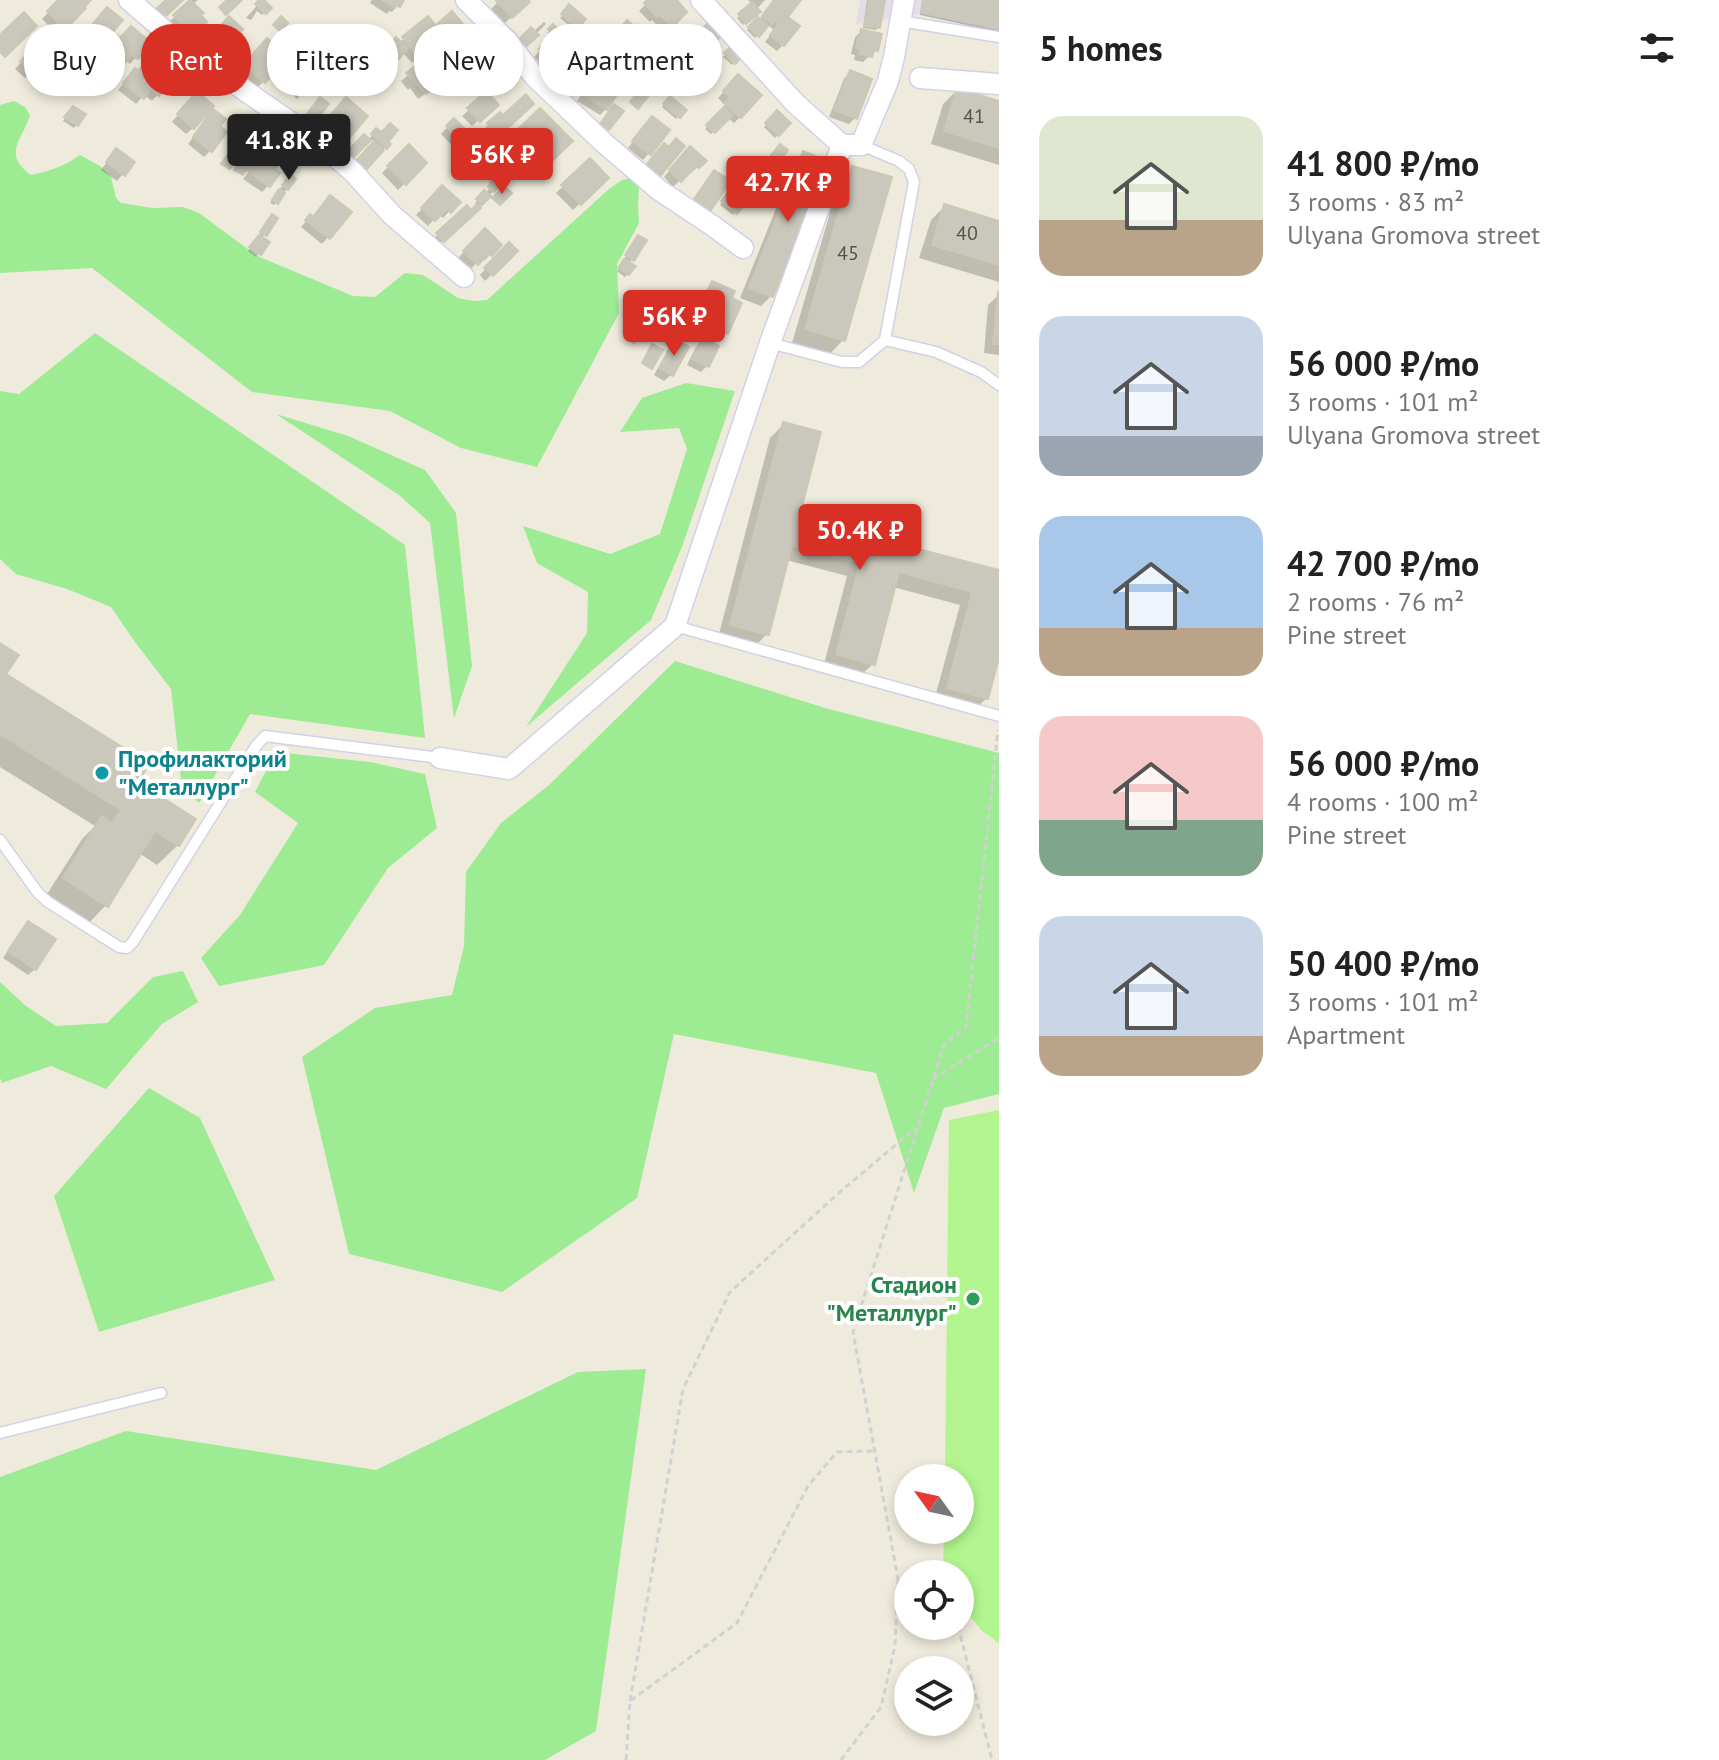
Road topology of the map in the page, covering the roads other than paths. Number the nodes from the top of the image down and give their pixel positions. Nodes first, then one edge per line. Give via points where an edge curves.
1 (129, 0) edge
2 (466, 0) edge
3 (701, 0) edge
4 (904, 0) edge
5 (900, 21) junction
6 (999, 37) edge
7 (920, 78) dead end
8 (999, 84) edge
9 (852, 145) junction
10 (743, 248) dead end
11 (464, 277) dead end
12 (885, 340) junction
13 (770, 343) junction
14 (999, 385) edge
15 (675, 626) junction
16 (999, 719) edge
17 (440, 758) joint
18 (0, 840) edge
19 (161, 1393) dead end
20 (0, 1433) edge

1 - 11 street via 188,51 339,160
2 - 10 street via 604,143 659,190
3 - 9 street via 796,104
4 - 5 street
5 - 6 lane
5 - 9 street via 888,81
7 - 8 street
9 - 12 lane via 899,161 914,182
9 - 13 street
12 - 13 lane via 859,362
12 - 14 lane via 936,352
13 - 15 street
15 - 16 lane
15 - 17 street via 509,769
17 - 18 lane via 265,736 127,948 48,902
19 - 20 lane

